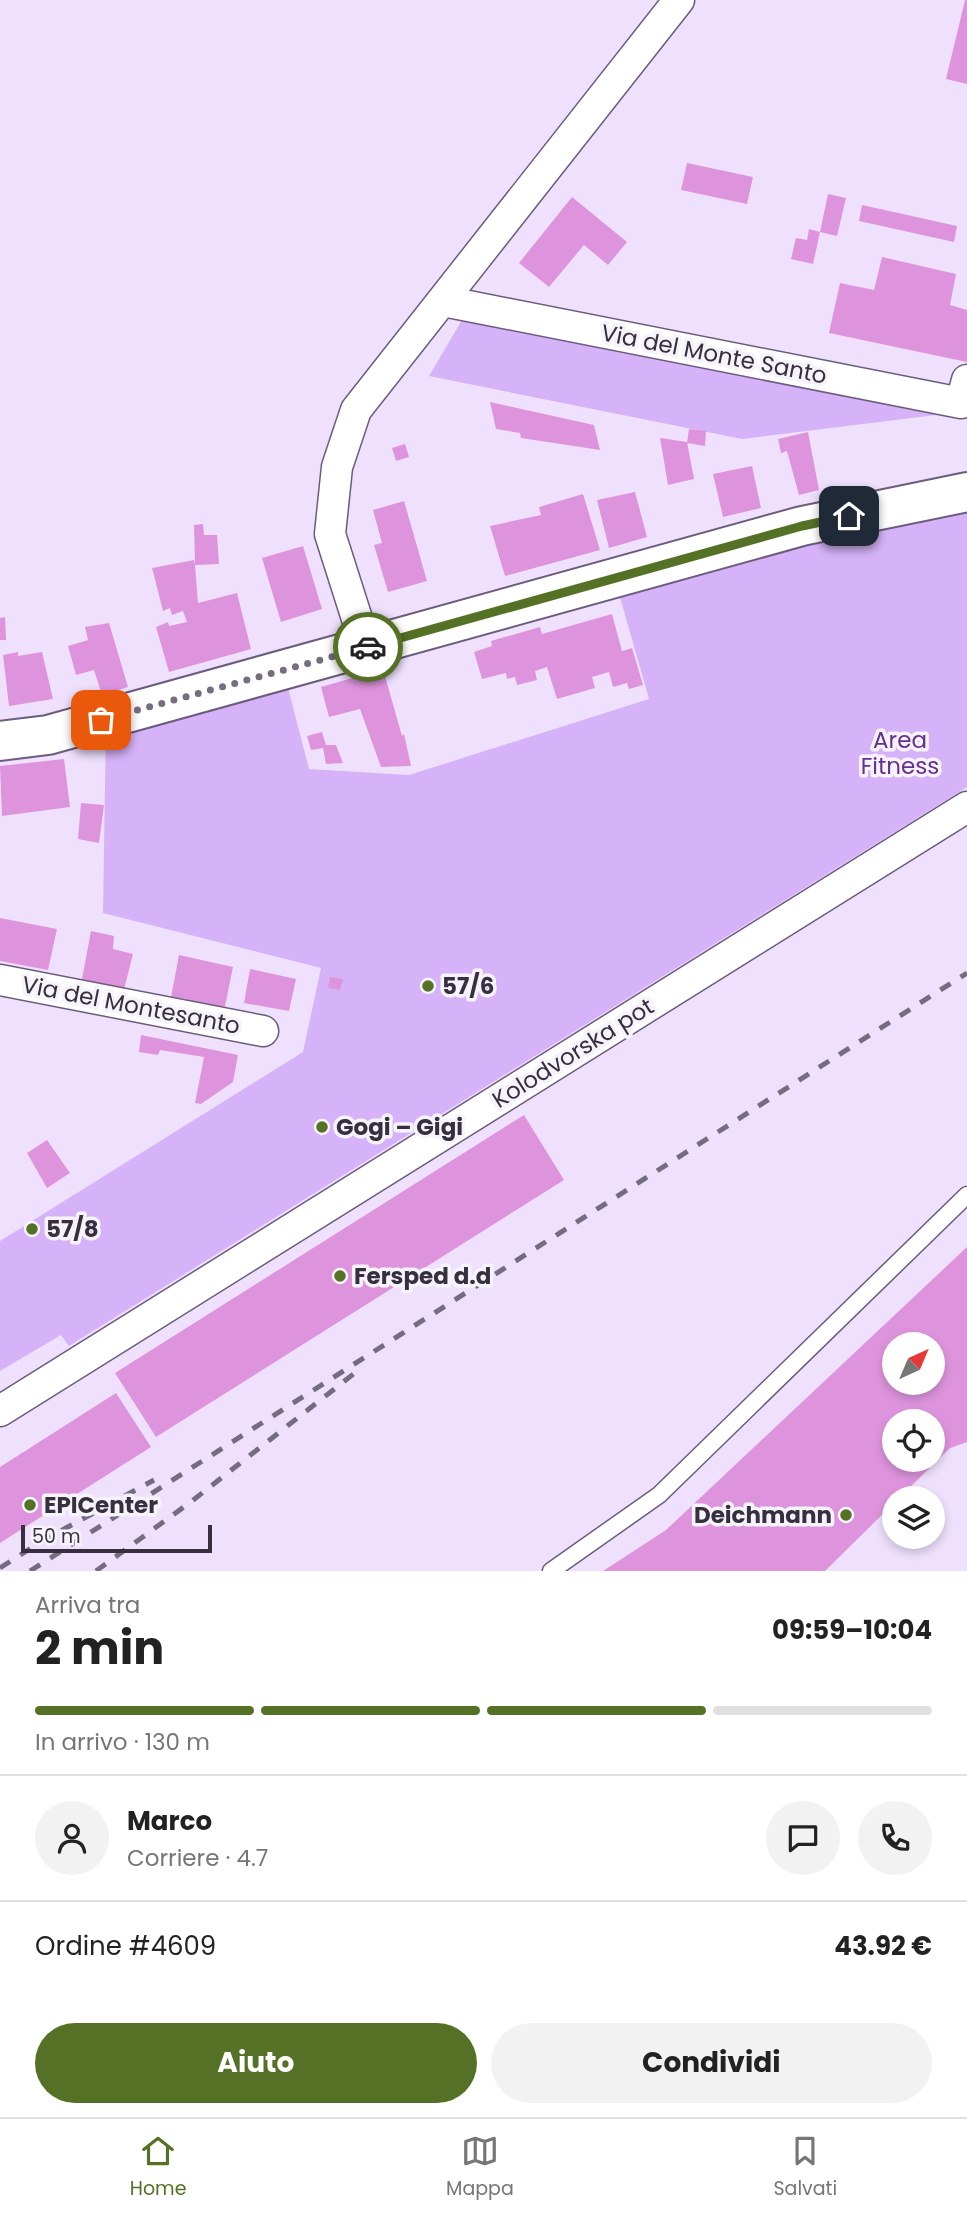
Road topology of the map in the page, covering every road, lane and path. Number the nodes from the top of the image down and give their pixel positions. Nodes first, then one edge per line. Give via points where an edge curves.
1 (679, 0) edge
2 (443, 300) junction
3 (967, 380) edge
4 (967, 492) edge
5 (366, 647) junction
6 (0, 741) edge
7 (967, 807) edge
8 (0, 980) edge
9 (263, 1031) dead end
10 (967, 1195) edge
11 (0, 1411) edge
12 (551, 1571) edge

1 - 2 street
2 - 3 street, Via del Monte Santo via 961,403
2 - 5 street via 356,410 337,467 330,534
4 - 5 main road via 802,526
5 - 6 main road via 48,734
7 - 11 street, Kolodvorska pot
8 - 9 street, Via del Montesanto
10 - 12 lane via 659,1495

